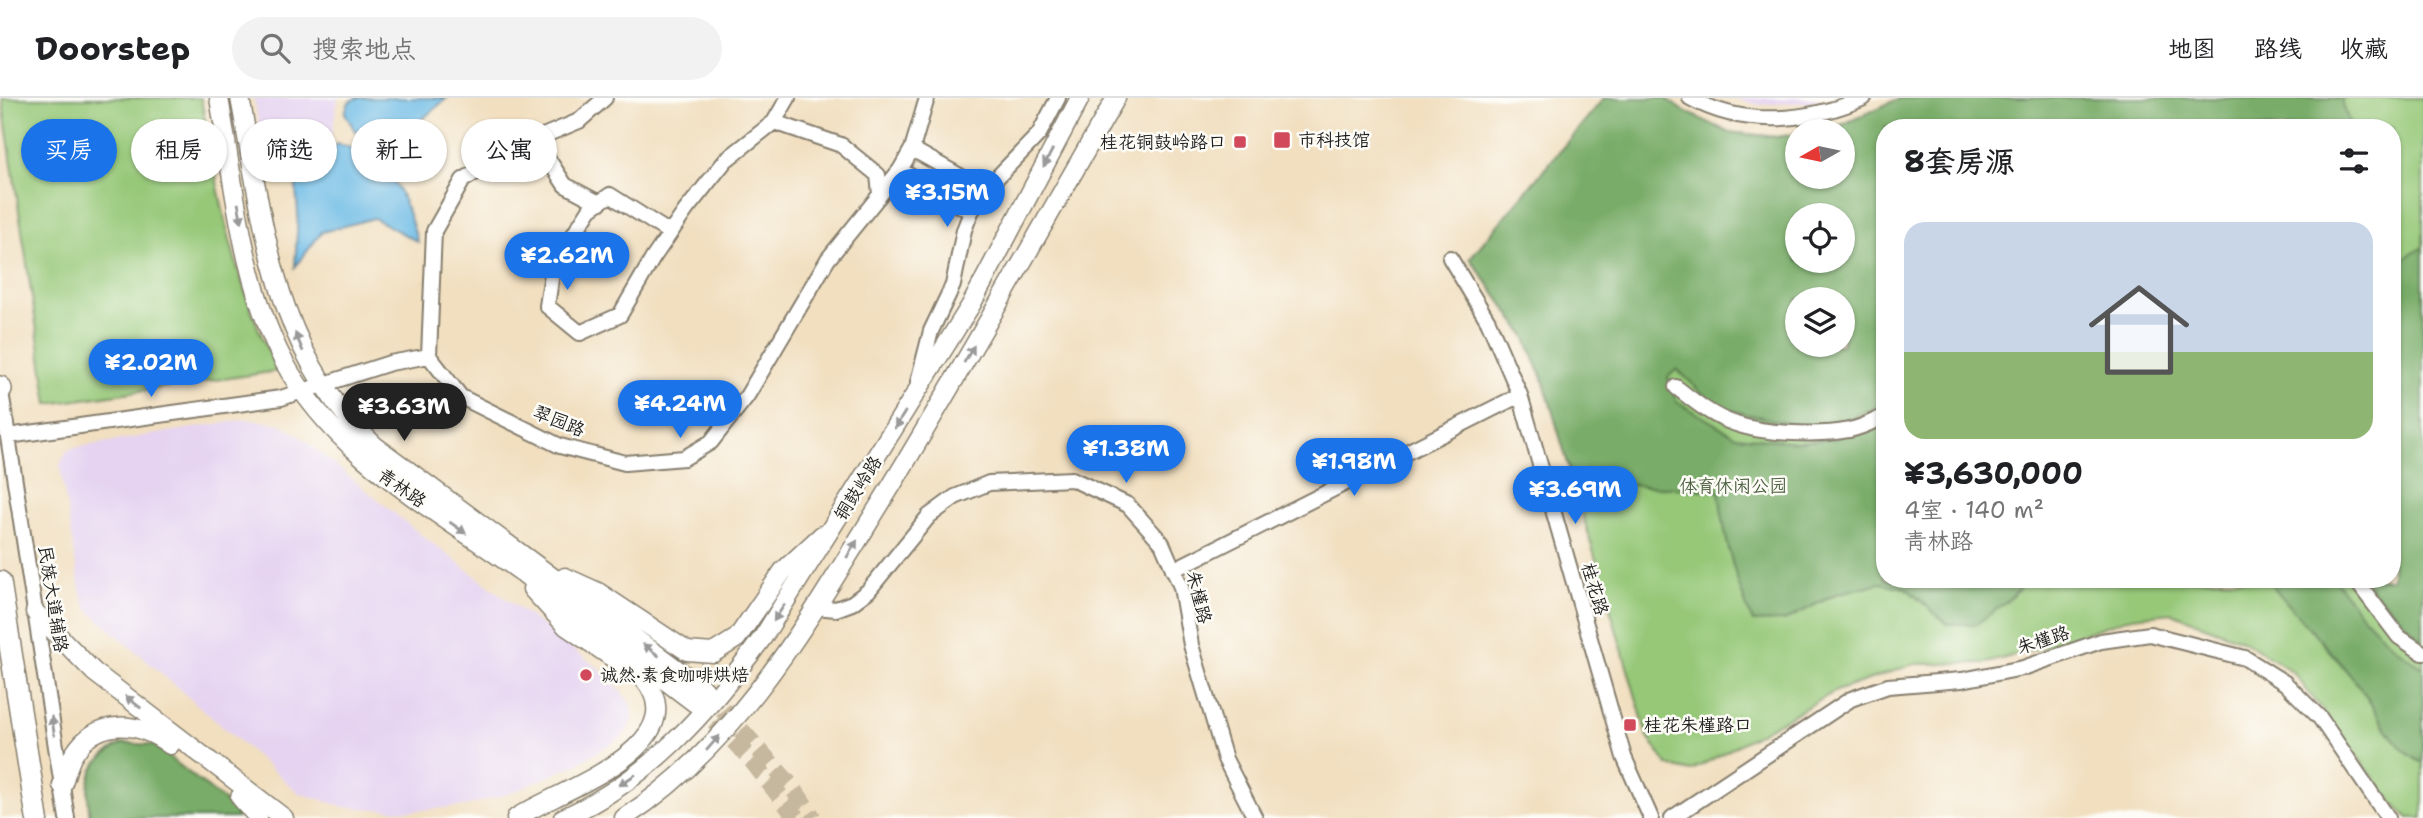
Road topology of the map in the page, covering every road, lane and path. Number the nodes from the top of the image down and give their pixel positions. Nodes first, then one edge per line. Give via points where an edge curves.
1 (219, 98) edge
2 (240, 98) edge
3 (606, 98) edge
4 (788, 98) edge
5 (927, 98) edge
6 (1058, 98) edge
7 (1080, 98) edge
8 (1115, 98) edge
9 (1690, 98) edge
10 (1864, 98) edge
11 (774, 122) junction
12 (557, 130) edge
13 (912, 149) junction
14 (900, 170) junction
15 (557, 173) edge
16 (462, 182) edge
17 (985, 190) junction
18 (880, 194) junction
19 (599, 203) junction
20 (971, 212) junction
21 (670, 233) junction
22 (1450, 258) dead end
23 (429, 356) junction
24 (322, 385) junction
25 (0, 387) edge
26 (1676, 387) dead end
27 (302, 391) junction
28 (1520, 395) junction
29 (915, 396) junction
30 (1876, 420) edge
31 (8, 436) junction
32 (838, 521) junction
33 (534, 563) junction
34 (514, 567) junction
35 (1173, 570) junction
36 (0, 582) edge
37 (2361, 588) edge
38 (816, 607) junction
39 (35, 612) junction
40 (2423, 653) edge
41 (62, 785) junction
42 (37, 818) edge
43 (67, 818) edge
44 (258, 818) edge
45 (284, 818) edge
46 (516, 818) edge
47 (563, 818) edge
48 (624, 818) edge
49 (1255, 818) edge
50 (1651, 818) edge
51 (1672, 818) edge
52 (2388, 818) edge

1 -> 27 main road, 青林路 via 254,280 282,358
24 -> 2 main road, 青林路 via 305,357 277,285
3 - 12 street via 579,121
4 - 11 street
5 - 13 street, 翠园路
6 - 17 street via 1039,134
7 -> 29 main road, 铜鼓岭路 via 971,305
38 -> 8 main road, 铜鼓岭路 via 919,441
9 - 10 street via 1714,112 1763,119 1815,116
11 - 18 street via 841,145 878,175
11 - 21 street via 726,160
13 - 14 street, 翠园路
13 - 17 street
14 - 18 street, 翠园路
14 - 20 street
15 - 19 street via 565,185
16 - 23 street via 434,231
17 - 20 street
18 - 23 street, 翠园路 via 828,259 740,405 711,442 684,458 625,463 560,446 461,397
19 - 21 street via 610,195
19 - 21 street via 590,209 553,267 547,306 580,333 620,315
20 - 29 street via 953,285 931,331
22 - 28 street, 桂花路 via 1488,321
23 - 24 street
24 - 27 street
24 - 33 main road, 青林路 via 339,410 375,446
25 - 31 street, 民族大道辅路
26 - 30 street via 1706,410 1737,425 1810,433 1850,430
27 - 31 street via 281,398
27 -> 34 main road, 青林路 via 344,442 376,471
28 - 35 street
28 - 50 street, 桂花路 via 1625,757
29 -> 32 main road, 铜鼓岭路
31 - 39 street, 民族大道辅路
32 - 33 main road via 783,571 737,638 713,653 680,647 598,592
32 -> 47 main road, 铜鼓岭路 via 763,637 689,730 634,776
34 -> 33 main road, 青林路 via 700,696
34 - 46 main road via 551,613 644,679 655,706 649,732 632,751 591,780
35 - 38 street, 朱槿路 via 1161,543 1128,505 1072,479 1022,479 989,483 955,497 929,516 868,591 836,609
35 - 49 street, 朱槿路 via 1225,759
36 - 42 highway
37 - 40 street via 2399,637
48 -> 38 main road, 铜鼓岭路 via 662,793 705,752 747,705
41 -> 39 street, 民族大道辅路
45 -> 39 main road via 94,672
41 - 43 street, 民族大道辅路
41 - 44 main road via 73,755 93,736 120,726 141,727 241,798
51 - 52 street, 朱槿路 via 1851,699 1888,686 1962,680 2023,668 2101,641 2150,634 2245,658 2285,683 2320,718

